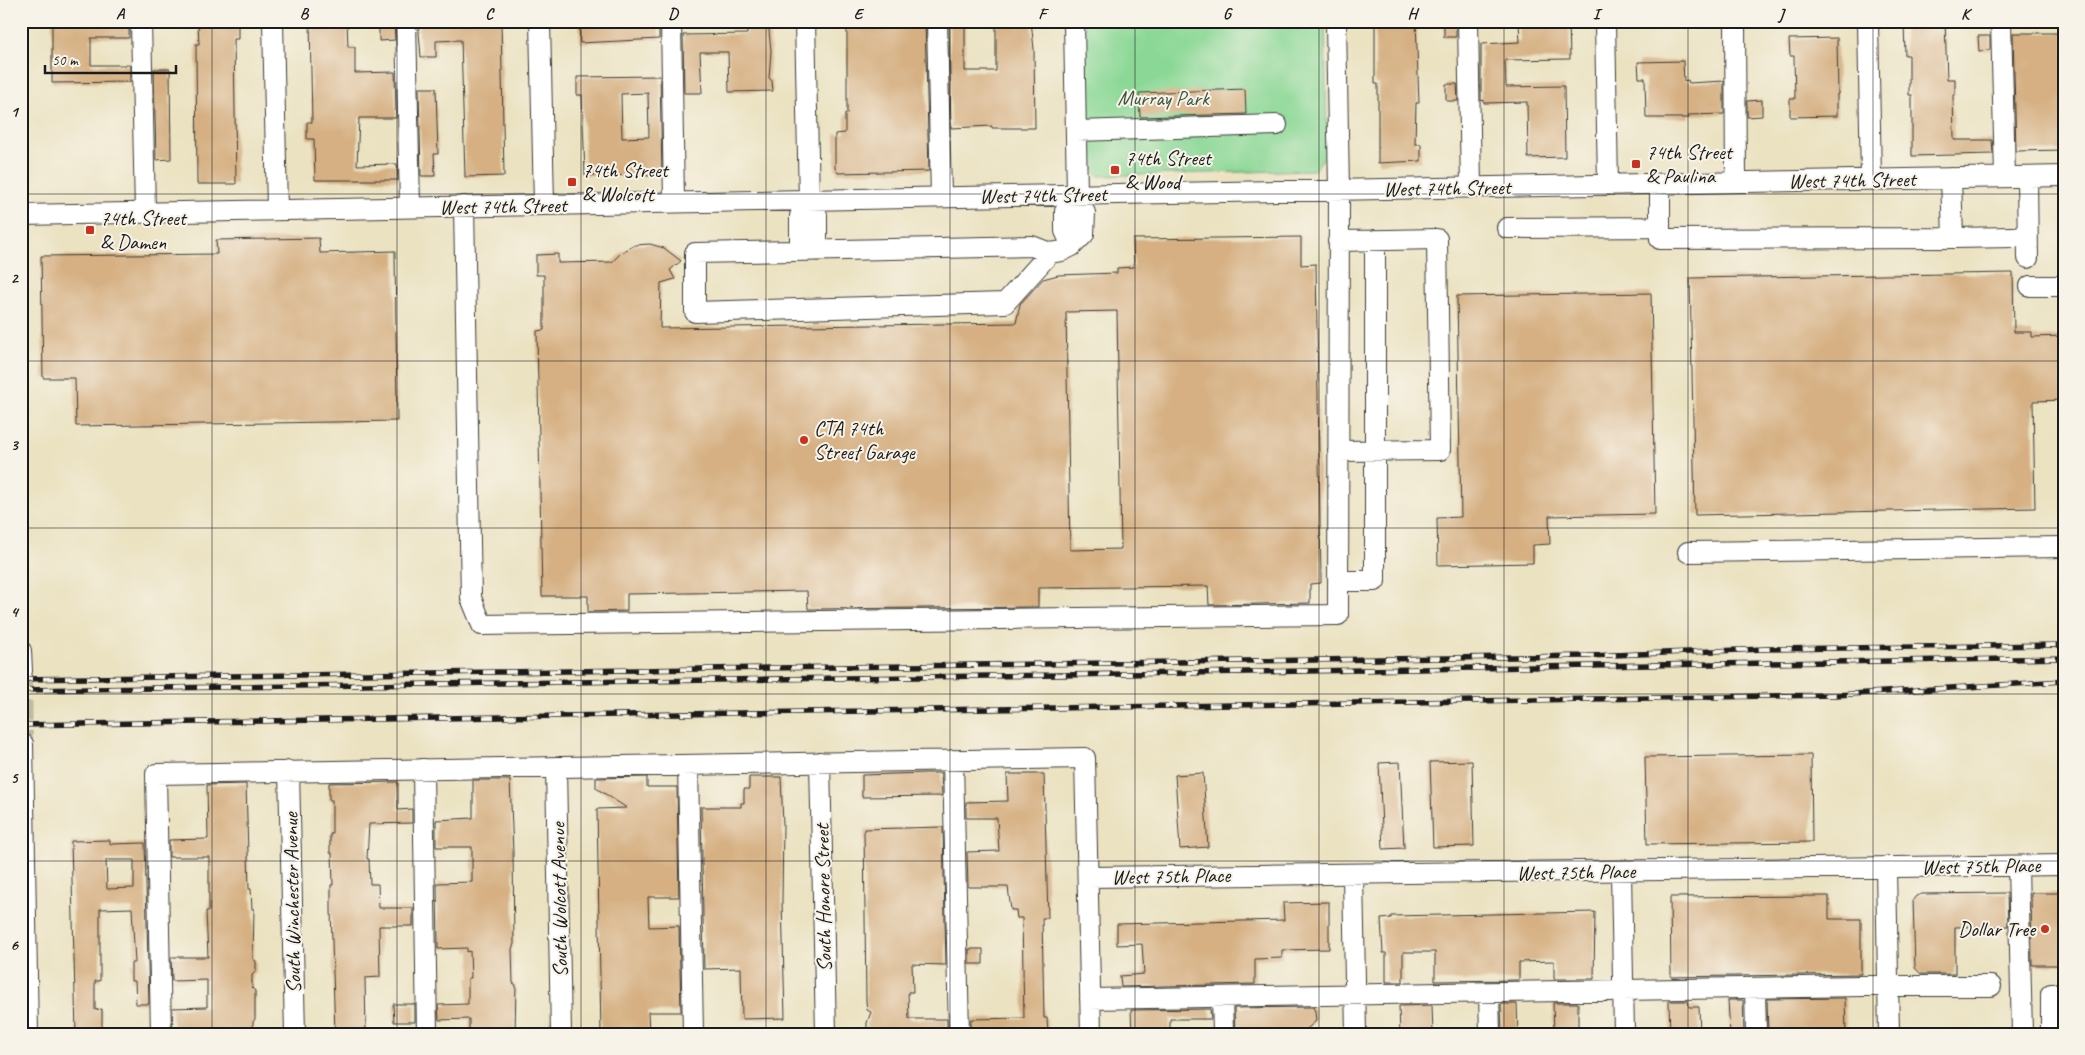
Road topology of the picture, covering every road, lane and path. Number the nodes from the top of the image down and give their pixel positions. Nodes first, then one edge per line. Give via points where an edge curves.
1 (141, 21) edge
2 (273, 21) edge
3 (406, 21) edge
4 (540, 21) edge
5 (670, 21) edge
6 (805, 21) edge
7 (937, 21) edge
8 (1074, 21) edge
9 (1336, 21) edge
10 (1468, 21) edge
11 (1605, 21) edge
12 (1735, 21) edge
13 (1868, 21) edge
14 (2001, 21) edge
15 (1277, 125) dead end
16 (1076, 131) junction
17 (2064, 176) edge
18 (2005, 177) junction
19 (2027, 177) junction
20 (1951, 178) junction
21 (1871, 180) junction
22 (1736, 182) junction
23 (1660, 184) junction
24 (1608, 185) junction
25 (1471, 187) junction
26 (1339, 190) junction
27 (1077, 195) junction
28 (940, 197) junction
29 (809, 200) junction
30 (674, 202) junction
31 (544, 205) junction
32 (464, 206) junction
33 (410, 207) junction
34 (276, 210) junction
35 (145, 212) junction
36 (21, 215) edge
37 (1660, 227) junction
38 (1507, 228) dead end
39 (2014, 237) dead end
40 (1953, 238) junction
41 (1375, 240) junction
42 (1338, 241) junction
43 (809, 251) junction
44 (1050, 253) junction
45 (2028, 258) dead end
46 (2030, 286) dead end
47 (2064, 286) edge
48 (1375, 450) junction
49 (1338, 451) junction
50 (2064, 547) edge
51 (1688, 552) dead end
52 (1338, 581) junction
53 (21, 651) edge
54 (22, 672) edge
55 (23, 744) dead end
56 (953, 760) junction
57 (820, 762) junction
58 (688, 765) junction
59 (556, 767) junction
60 (423, 769) junction
61 (289, 772) junction
62 (2064, 865) edge
63 (2018, 866) junction
64 (1886, 867) junction
65 (1622, 871) junction
66 (1353, 874) junction
67 (1088, 877) junction
68 (1888, 986) junction
69 (1991, 986) dead end
70 (1755, 988) junction
71 (1623, 990) junction
72 (1489, 993) junction
73 (2064, 994) edge
74 (1356, 995) junction
75 (1222, 997) junction
76 (1090, 999) junction
77 (28, 1034) edge
78 (161, 1034) edge
79 (295, 1034) edge
80 (427, 1034) edge
81 (561, 1034) edge
82 (693, 1034) edge
83 (826, 1034) edge
84 (959, 1034) edge
85 (1091, 1034) edge
86 (1223, 1034) edge
87 (1356, 1034) edge
88 (1490, 1034) edge
89 (1624, 1034) edge
90 (1756, 1034) edge
91 (1889, 1034) edge
92 (2022, 1034) edge
93 (2051, 1034) edge

1 - 35 street
2 - 34 street
3 - 33 street
4 - 31 street
5 - 30 street
6 - 29 street
7 - 28 street
8 - 16 street
9 - 26 street
10 - 25 street
11 - 24 street
12 - 22 street
13 - 21 street
14 - 18 street
15 - 16 street
16 - 27 street
17 - 19 street, West 74th Street
18 - 19 street, West 74th Street
18 - 20 street, West 74th Street
19 - 45 street
20 - 21 street, West 74th Street
20 - 40 street
21 - 22 street, West 74th Street
22 - 23 street, West 74th Street
23 - 24 street, West 74th Street
23 - 37 street
24 - 25 street, West 74th Street
25 - 26 street, West 74th Street
26 - 27 street, West 74th Street
26 - 42 street
27 - 28 street, West 74th Street
27 - 44 street via 1065,211 1065,231 1072,246
28 - 29 street, West 74th Street
29 - 30 street, West 74th Street
29 - 43 street via 800,216
30 - 31 street, West 74th Street
31 - 32 street, West 74th Street
32 - 33 street, West 74th Street
32 - 52 street via 471,598 482,625 1338,615
33 - 34 street, West 74th Street
34 - 35 street, West 74th Street
35 - 36 street, West 74th Street
37 - 38 street
37 - 40 street via 1660,239
39 - 40 street
41 - 42 street
41 - 48 street
41 - 48 street via 1436,239 1440,450
42 - 49 street
43 - 44 street via 1032,246
43 - 44 street via 695,253 694,312 1005,304
46 - 47 street
48 - 49 street
48 - 52 street via 1375,581
49 - 52 street
50 - 51 street
53 - 54 street
55 - 77 street
56 - 57 street
56 - 67 street via 1086,758
56 - 84 street
57 - 58 street
57 - 83 street, South Honore Street
58 - 59 street
58 - 82 street
59 - 60 street
59 - 81 street, South Wolcott Avenue
60 - 61 street
60 - 80 street
61 - 78 street via 156,774
61 - 79 street, South Winchester Avenue
62 - 63 street, West 75th Place
63 - 64 street, West 75th Place
63 - 92 street
64 - 65 street, West 75th Place
64 - 68 street
65 - 66 street, West 75th Place
65 - 71 street
66 - 67 street, West 75th Place
66 - 74 street
67 - 76 street
68 - 69 street
68 - 70 street
68 - 91 street
70 - 71 street
70 - 90 street
71 - 72 street
71 - 89 street
72 - 74 street
72 - 88 street
73 - 93 street via 2051,994
74 - 75 street
74 - 87 street
75 - 76 street
75 - 86 street
76 - 85 street

